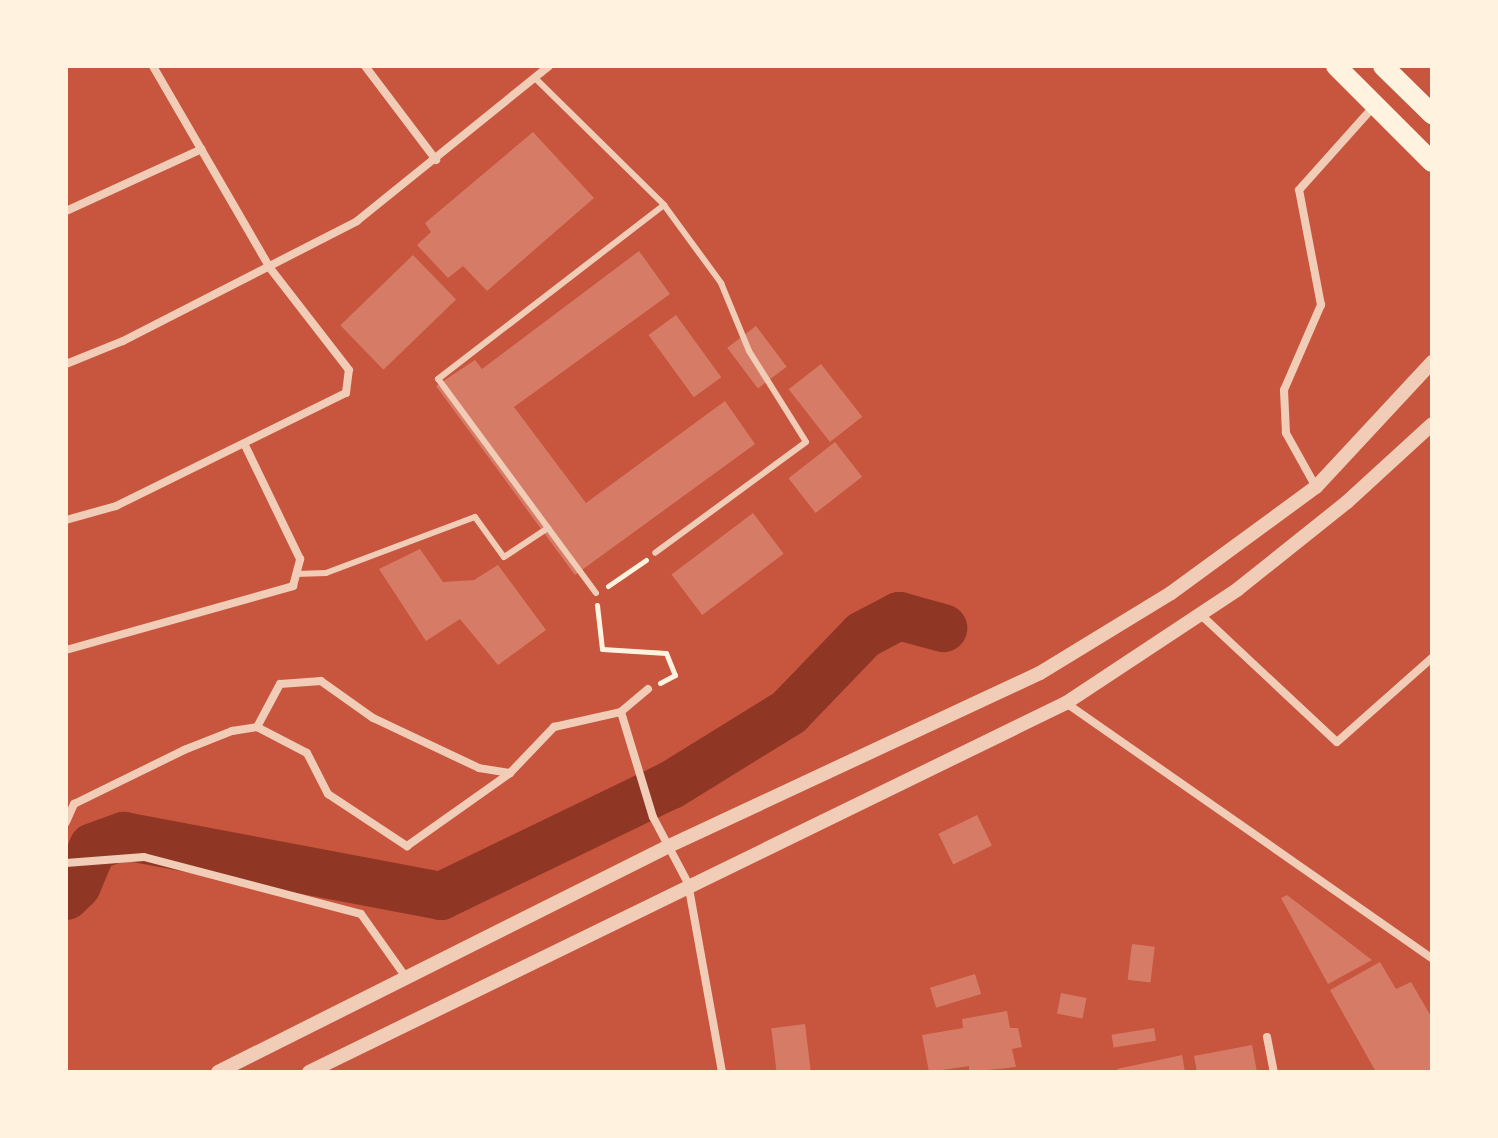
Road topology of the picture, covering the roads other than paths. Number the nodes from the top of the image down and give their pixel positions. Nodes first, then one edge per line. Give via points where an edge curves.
1 (153, 66) edge
2 (365, 66) edge
3 (549, 66) edge
4 (1336, 66) edge
5 (1383, 66) edge
6 (536, 79) junction
7 (1374, 106) junction
8 (1432, 114) edge
9 (202, 149) junction
10 (436, 160) junction
11 (1432, 162) edge
12 (664, 205) junction
13 (66, 211) edge
14 (270, 268) junction
15 (1432, 362) edge
16 (66, 364) edge
17 (1432, 424) edge
18 (245, 445) junction
19 (1316, 487) junction
20 (66, 520) edge
21 (548, 528) junction
22 (655, 553) road end
23 (296, 574) junction
24 (596, 593) road end
25 (1200, 614) junction
26 (66, 650) edge
27 (1432, 658) edge
28 (648, 689) road end
29 (1066, 703) junction
30 (621, 712) junction
31 (257, 727) junction
32 (510, 773) junction
33 (66, 822) edge
34 (669, 846) junction
35 (66, 863) edge
36 (688, 883) junction
37 (1432, 958) edge
38 (405, 976) junction
39 (1267, 1037) dead end
40 (218, 1072) edge
41 (309, 1072) edge
42 (722, 1072) edge
43 (1274, 1072) edge

1 - 9 street
2 - 10 street
3 - 6 street
4 - 7 main road
5 - 8 main road
6 - 10 street
6 - 12 lane
7 - 11 main road
7 - 19 street via 1299,190 1321,305 1284,390 1286,433
9 - 13 street
9 - 14 street
10 - 14 street via 357,221
12 - 21 lane via 438,379
12 - 22 lane via 721,283 749,351 806,442
14 - 16 street
14 - 18 street via 349,370 346,393
15 - 19 street
17 - 25 street via 1347,502
18 - 20 street via 116,506
18 - 23 street via 300,559
19 - 34 street via 1171,593 1040,673
21 - 23 lane via 504,557 475,517 326,573
21 - 24 lane
23 - 26 street via 293,586
25 - 27 street via 1337,742
25 - 29 street
28 - 30 street
29 - 36 street
29 - 37 street
30 - 32 street via 554,727
30 - 34 street via 640,782
31 - 32 street via 280,684 321,681 373,718 479,768
31 - 32 street via 307,753 328,794 407,846
31 - 33 street via 184,750 74,804
34 - 36 street
34 - 38 street
35 - 38 street via 144,857 361,914
36 - 41 street
36 - 42 street
38 - 40 street
39 - 43 street

